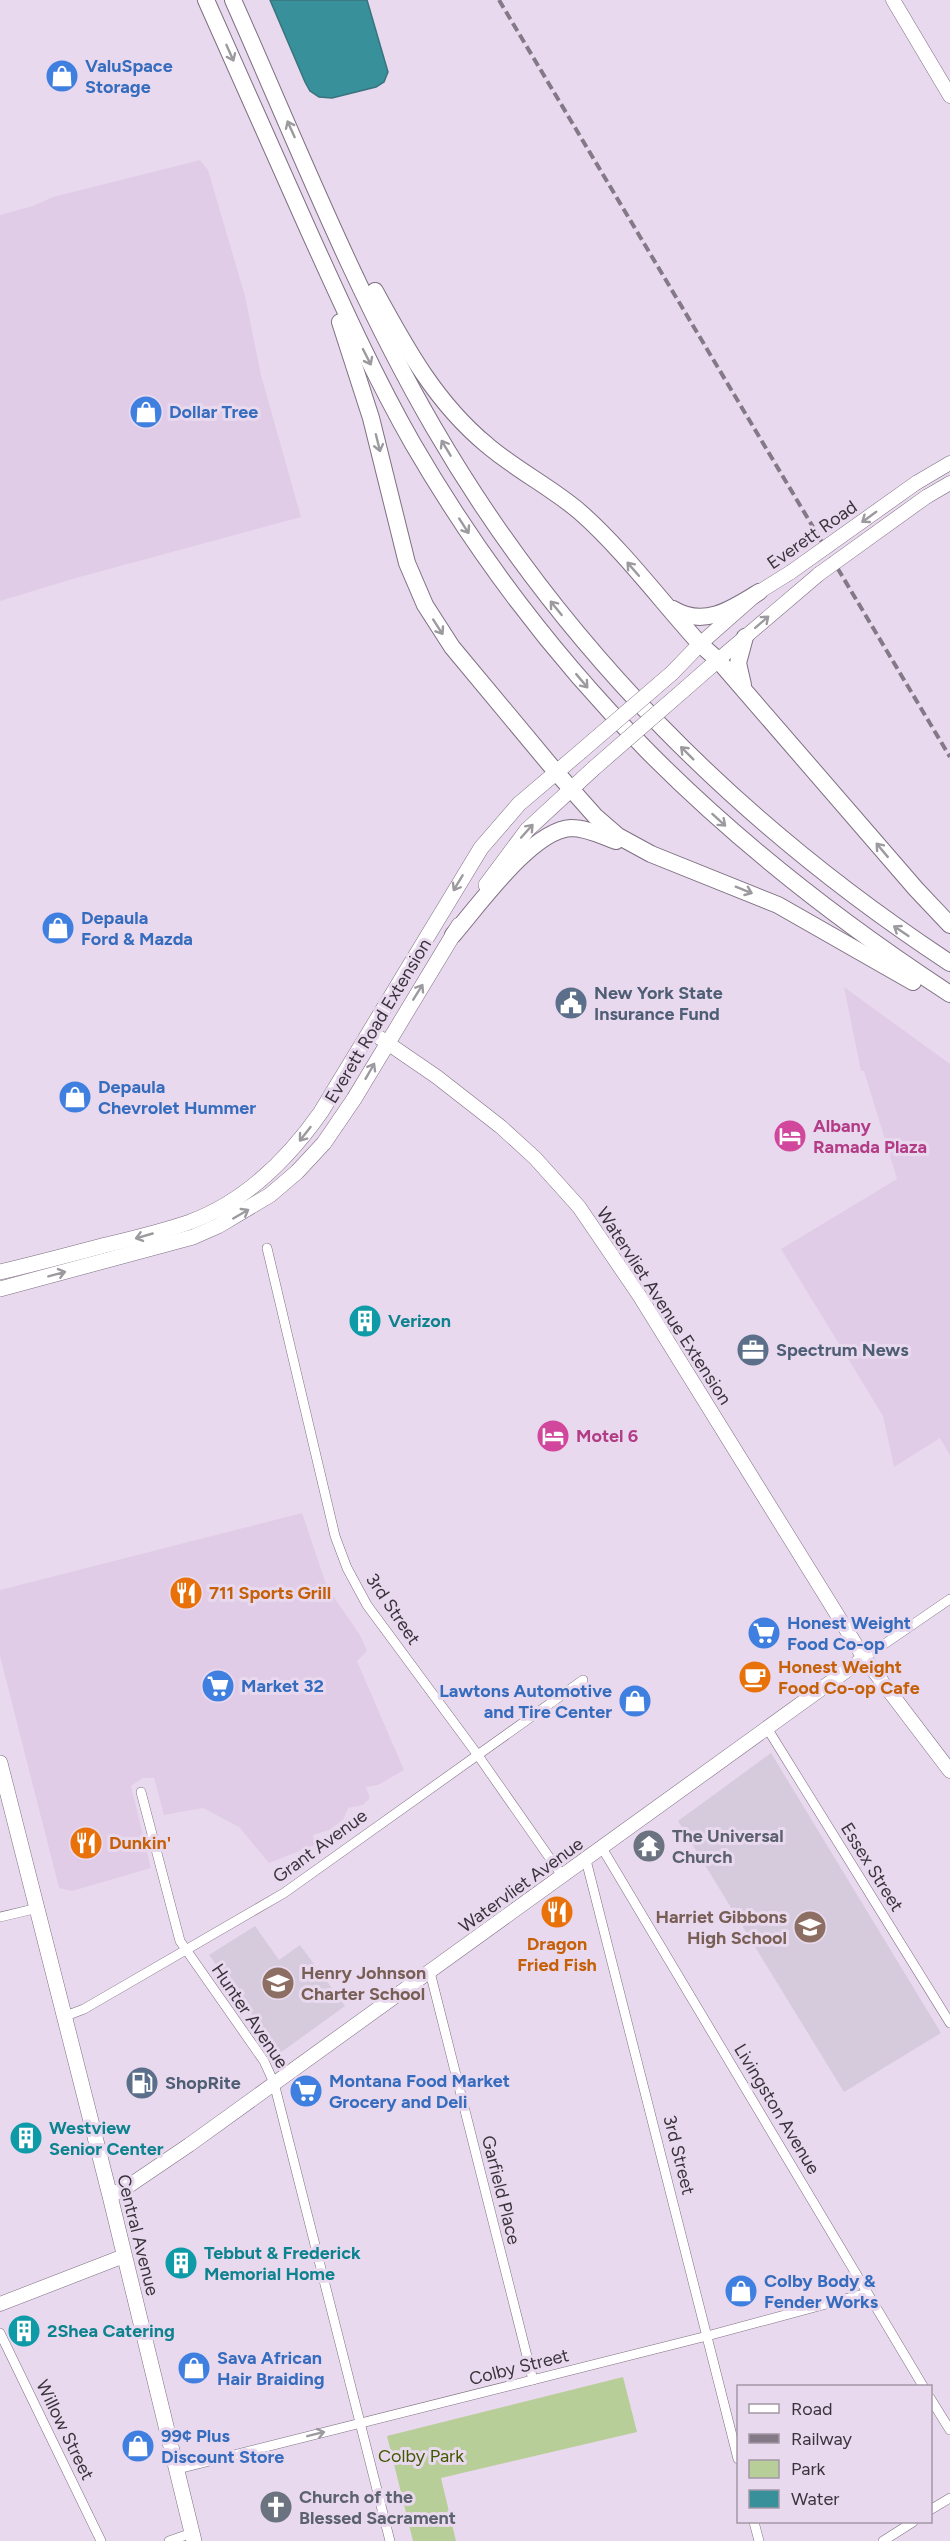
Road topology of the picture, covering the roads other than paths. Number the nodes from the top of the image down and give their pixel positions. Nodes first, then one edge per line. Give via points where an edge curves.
1 (206, 0) edge
2 (233, 0) edge
3 (893, 0) edge
4 (950, 96) edge
5 (302, 155) junction
6 (316, 247) junction
7 (950, 463) edge
8 (950, 483) edge
9 (759, 592) junction
10 (656, 596) junction
11 (745, 637) junction
12 (700, 644) junction
13 (718, 660) junction
14 (745, 692) junction
15 (556, 772) junction
16 (570, 788) junction
17 (669, 861) junction
18 (950, 925) edge
19 (453, 935) junction
20 (950, 963) edge
21 (950, 994) edge
22 (950, 1003) edge
23 (370, 1031) junction
24 (387, 1042) junction
25 (267, 1248) dead end
26 (57, 1258) junction
27 (0, 1263) edge
28 (0, 1272) edge
29 (0, 1289) edge
30 (950, 1599) edge
31 (864, 1658) junction
32 (583, 1680) dead end
33 (767, 1728) junction
34 (477, 1754) junction
35 (0, 1763) edge
36 (950, 1771) edge
37 (141, 1792) dead end
38 (602, 1848) junction
39 (586, 1860) junction
40 (563, 1877) junction
41 (38, 1908) junction
42 (0, 1917) edge
43 (186, 1950) junction
44 (430, 1972) junction
45 (63, 2017) junction
46 (950, 2023) edge
47 (274, 2083) junction
48 (110, 2196) junction
49 (124, 2256) junction
50 (867, 2293) junction
51 (0, 2304) edge
52 (0, 2334) edge
53 (707, 2336) junction
54 (533, 2380) junction
55 (922, 2385) edge
56 (932, 2401) edge
57 (360, 2423) junction
58 (950, 2430) edge
59 (737, 2455) edge
60 (178, 2469) junction
61 (950, 2498) edge
62 (932, 2509) edge
63 (754, 2523) edge
64 (911, 2523) edge
65 (193, 2537) edge
66 (101, 2541) edge
67 (169, 2541) edge
68 (390, 2541) edge
69 (759, 2541) edge
70 (882, 2541) edge

1 -> 6 highway
5 -> 2 highway
3 - 4 street
10 -> 5 highway via 581,513 489,447 433,389 406,349
20 -> 5 highway via 825,875 722,787 630,695 559,611 491,519 434,428 379,324
6 -> 15 highway via 366,402 415,584 452,647
6 -> 21 highway via 381,385 440,489 500,578 570,668 667,773 740,839 843,921
7 -> 9 street, Everett Road, bridge
11 -> 8 street, Everett Road, bridge via 819,574
9 - 10 highway via 729,611 706,618 682,615
9 - 12 street, Everett Road
10 - 12 highway
11 - 13 street, Everett Road
11 - 14 highway via 738,673
12 - 13 highway
12 - 15 main road, Everett Road Extension, bridge via 672,673
13 - 14 highway
13 - 16 main road, Everett Road Extension, bridge
18 -> 14 highway
15 - 16 highway
15 -> 23 main road, Everett Road Extension via 519,804 481,848
16 - 17 highway via 618,836
19 -> 16 main road, Everett Road Extension via 515,845
17 - 19 highway via 585,830 562,830 529,849
17 -> 22 highway via 778,905
24 -> 19 main road, Everett Road Extension
23 - 24 street, Watervliet Avenue Extension
23 -> 26 main road, Everett Road Extension via 305,1134 247,1190 191,1221
29 -> 24 main road, Everett Road Extension via 193,1237 255,1206 286,1182 324,1143
24 - 31 street, Watervliet Avenue Extension via 501,1127 579,1207 639,1295
25 - 34 street, 3rd Street via 335,1536 347,1568 367,1605
26 - 27 main road via 38,1255
26 - 28 main road, Everett Road Extension
30 - 31 street, Watervliet Avenue
31 - 33 street, Watervliet Avenue
31 - 36 street, Watervliet Avenue Extension
32 - 34 street, Grant Avenue
33 - 38 street, Watervliet Avenue
33 - 46 street, Essex Street
34 - 40 street, 3rd Street
34 - 43 street, Grant Avenue via 287,1891
35 - 41 main road, Central Avenue
37 - 43 street, Hunter Avenue via 179,1937
38 - 39 street, Watervliet Avenue
38 - 50 street, Livingston Avenue
39 - 40 street, Watervliet Avenue
39 - 53 street, 3rd Street
40 - 44 street, Watervliet Avenue
41 - 42 street
41 - 45 main road, Central Avenue
43 - 45 street, Grant Avenue via 84,2009
43 - 47 street, Hunter Avenue via 264,2061
44 - 47 street, Watervliet Avenue
44 - 54 street, Garfield Place
45 - 48 main road, Central Avenue
47 - 48 street, Watervliet Avenue
47 - 57 street, Hunter Avenue
48 - 49 main road, Central Avenue
49 - 51 street
49 - 60 main road, Central Avenue
50 - 53 street, Colby Street
50 - 55 street, Livingston Avenue
52 - 66 street, Willow Street
53 - 54 street, Colby Street
53 - 59 street, 3rd Street
54 - 57 street, Colby Street
56 - 58 street
60 -> 57 street, Colby Street
57 - 68 street, Hunter Avenue
60 - 65 main road, Central Avenue
61 - 62 street
63 - 69 street
64 - 70 street
65 - 67 street

